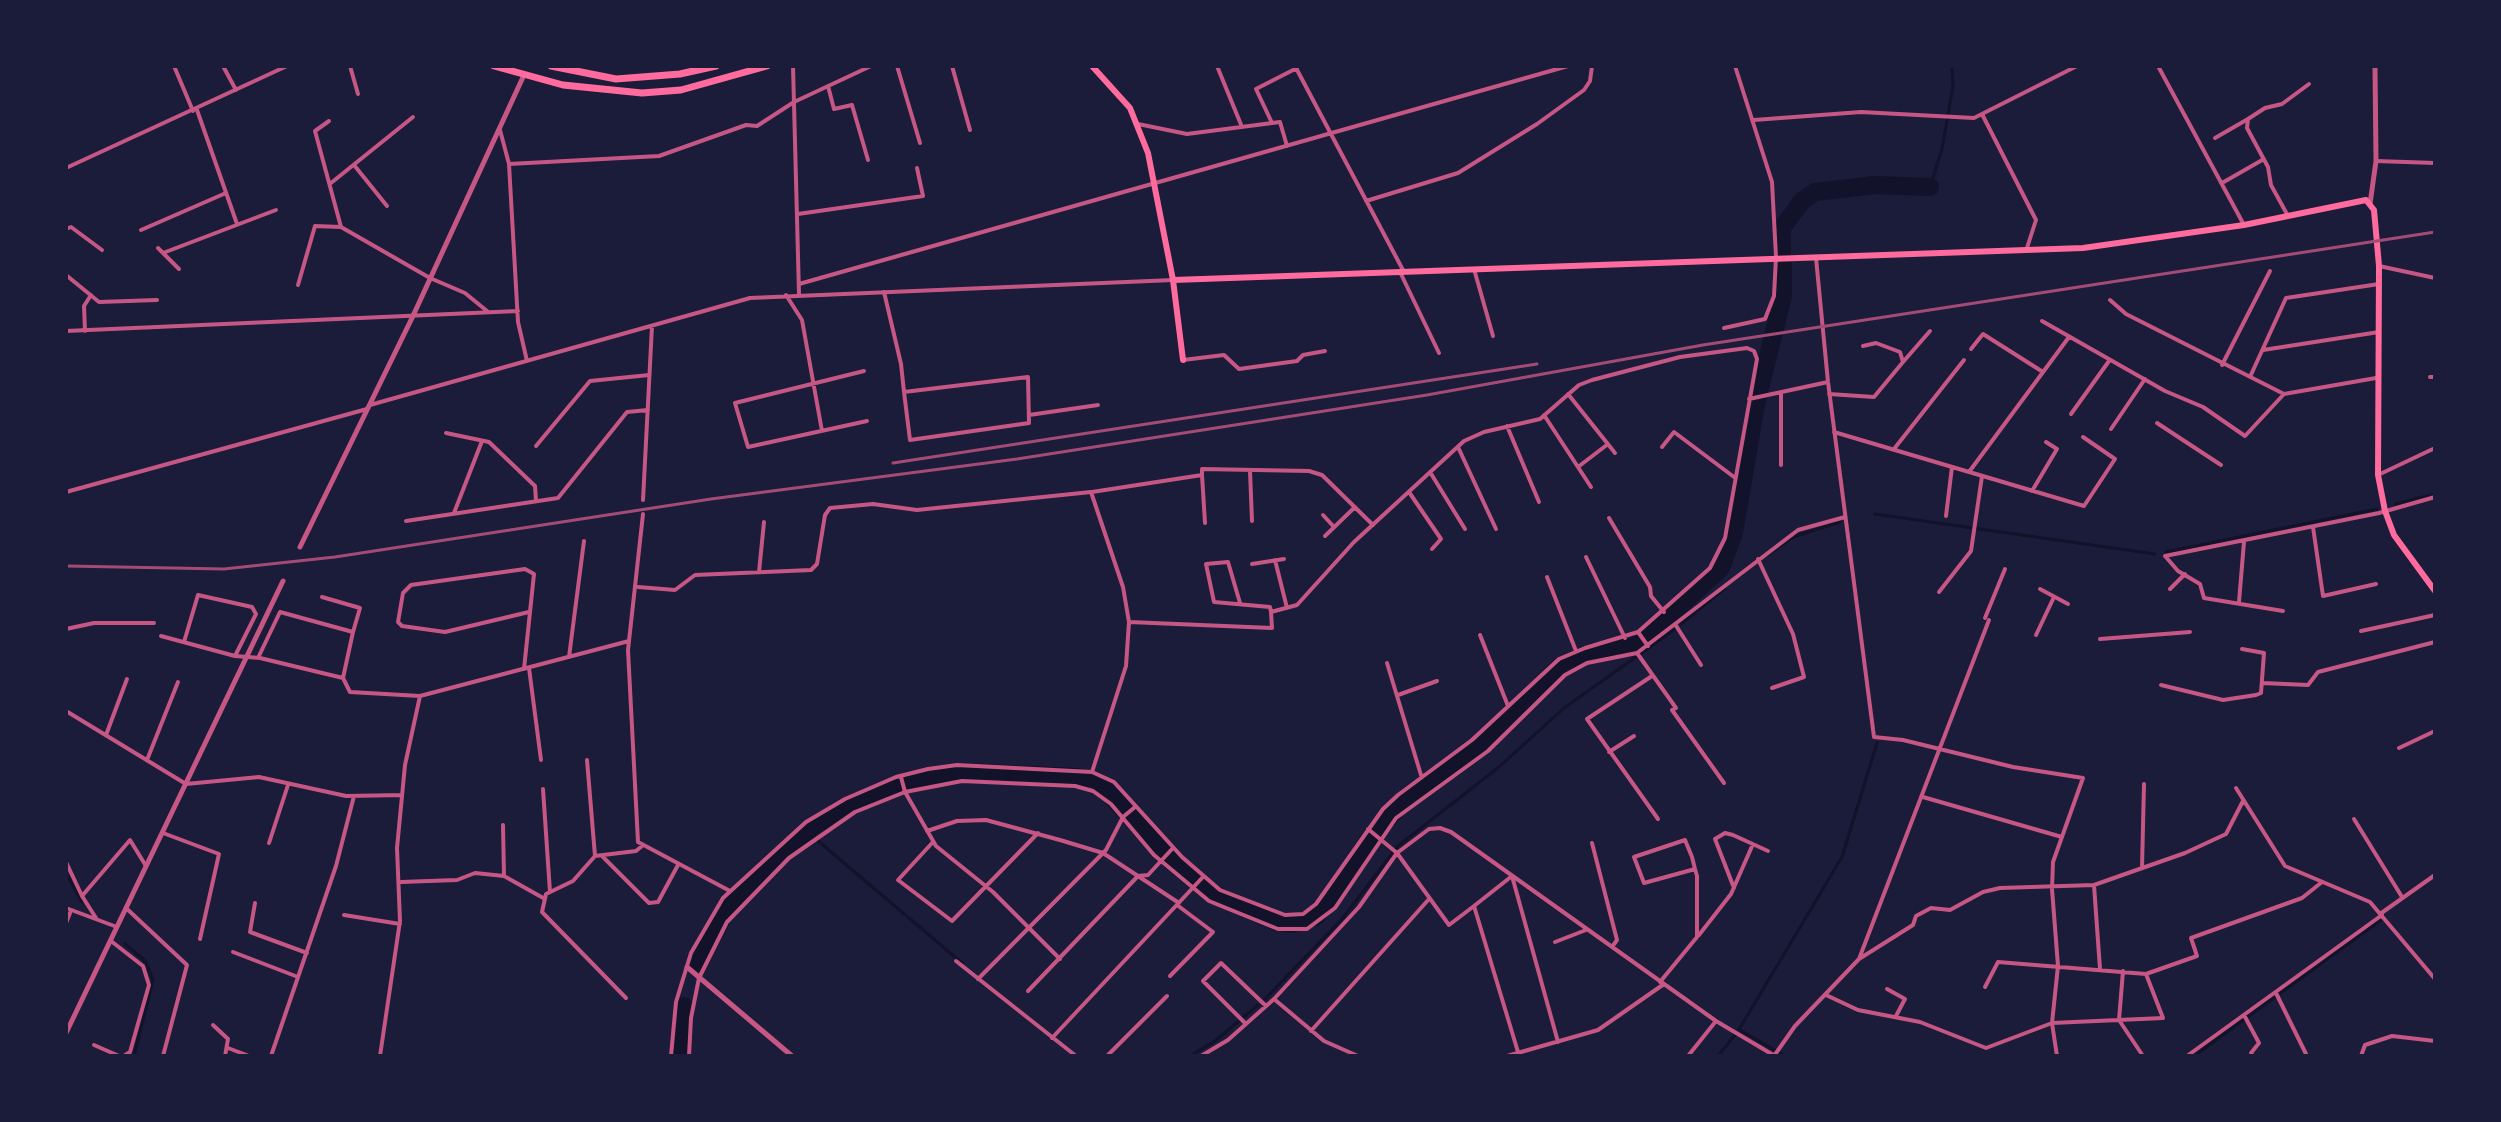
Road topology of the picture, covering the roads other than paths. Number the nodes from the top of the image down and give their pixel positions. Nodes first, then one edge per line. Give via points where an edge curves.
1 (174, 66) edge
2 (223, 66) edge
3 (287, 66) edge
4 (350, 66) edge
5 (494, 66) edge
6 (527, 66) edge
7 (551, 66) edge
8 (716, 66) edge
9 (767, 66) edge
10 (793, 66) edge
11 (871, 66) edge
12 (897, 66) edge
13 (952, 66) edge
14 (1092, 66) edge
15 (1217, 66) edge
16 (1542, 66) edge
17 (1568, 66) edge
18 (1592, 66) edge
19 (1735, 66) edge
20 (2077, 66) edge
21 (2158, 66) edge
22 (2375, 66) edge
23 (1296, 67) edge
24 (1545, 73) junction
25 (524, 75) junction
26 (2309, 84) dead end
27 (828, 86) junction
28 (236, 90) junction
29 (358, 94) dead end
30 (794, 102) junction
31 (195, 110) junction
32 (1983, 116) junction
33 (413, 117) dead end
34 (2248, 119) junction
35 (1754, 120) junction
36 (329, 121) dead end
37 (1272, 123) junction
38 (1138, 124) junction
39 (1242, 127) junction
40 (499, 129) junction
41 (970, 130) dead end
42 (1329, 134) junction
43 (2215, 138) dead end
44 (920, 143) dead end
45 (1287, 146) junction
46 (2264, 159) junction
47 (868, 160) dead end
48 (2376, 161) junction
49 (2435, 163) edge
50 (509, 164) junction
51 (354, 165) junction
52 (67, 166) edge
53 (917, 168) dead end
54 (331, 183) junction
55 (1156, 183) junction
56 (2222, 183) junction
57 (226, 193) junction
58 (1366, 201) junction
59 (2370, 204) junction
60 (387, 206) dead end
61 (276, 210) dead end
62 (798, 214) junction
63 (2288, 216) junction
64 (237, 224) junction
65 (2244, 225) junction
66 (341, 227) junction
67 (66, 229) edge
68 (141, 230) dead end
69 (158, 248) dead end
70 (102, 250) dead end
71 (2026, 251) junction
72 (163, 253) junction
73 (1816, 256) junction
74 (1776, 257) junction
75 (2379, 266) junction
76 (179, 269) dead end
77 (1474, 269) junction
78 (2270, 271) dead end
79 (1402, 272) junction
80 (66, 275) edge
81 (430, 278) junction
82 (2435, 278) edge
83 (1173, 280) junction
84 (799, 284) junction
85 (2379, 284) junction
86 (298, 285) dead end
87 (884, 292) junction
88 (799, 294) junction
89 (91, 295) junction
90 (786, 295) junction
91 (157, 300) dead end
92 (2110, 300) dead end
93 (518, 311) junction
94 (488, 313) junction
95 (412, 318) junction
96 (2042, 321) dead end
97 (652, 326) junction
98 (1724, 328) dead end
99 (66, 331) edge
100 (85, 331) junction
101 (1930, 331) dead end
102 (2379, 332) junction
103 (1493, 336) dead end
104 (2069, 337) junction
105 (66, 345) edge
106 (1863, 346) dead end
107 (1971, 349) dead end
108 (2262, 350) junction
109 (1325, 351) dead end
110 (1439, 353) dead end
111 (1183, 360) joint
112 (1964, 360) dead end
113 (527, 361) junction
114 (2109, 361) junction
115 (1903, 362) junction
116 (2222, 365) junction
117 (864, 371) dead end
118 (66, 372) edge
119 (2043, 372) junction
120 (649, 375) junction
121 (2250, 377) junction
122 (2376, 378) junction
123 (2145, 379) junction
124 (813, 382) junction
125 (1828, 382) junction
126 (904, 392) junction
127 (1781, 392) junction
128 (1568, 394) junction
129 (1829, 394) junction
130 (2284, 394) junction
131 (1751, 399) junction
132 (1098, 405) dead end
133 (367, 407) junction
134 (648, 410) junction
135 (2071, 414) dead end
136 (1029, 415) junction
137 (1544, 415) junction
138 (867, 421) dead end
139 (2157, 423) dead end
140 (1507, 426) junction
141 (2111, 429) dead end
142 (822, 431) junction
143 (1834, 432) junction
144 (446, 433) dead end
145 (2083, 437) dead end
146 (482, 441) junction
147 (2046, 442) dead end
148 (1608, 444) junction
149 (536, 446) dead end
150 (1458, 447) junction
151 (1662, 447) dead end
152 (2435, 448) edge
153 (1894, 450) junction
154 (1615, 453) dead end
155 (1781, 465) dead end
156 (2221, 465) dead end
157 (1578, 467) junction
158 (1952, 467) junction
159 (1250, 471) junction
160 (1430, 472) junction
161 (1969, 472) junction
162 (1202, 475) junction
163 (2378, 475) junction
164 (1982, 476) junction
165 (1734, 478) junction
166 (1591, 487) dead end
167 (2032, 491) junction
168 (66, 492) edge
169 (1091, 492) junction
170 (1409, 492) junction
171 (2435, 497) edge
172 (643, 500) dead end
173 (536, 501) junction
174 (1539, 502) dead end
175 (1355, 507) junction
176 (2385, 511) junction
177 (454, 514) junction
178 (643, 514) dead end
179 (1323, 515) dead end
180 (1946, 516) dead end
181 (1845, 517) junction
182 (1609, 518) dead end
183 (406, 521) dead end
184 (1252, 521) dead end
185 (764, 522) dead end
186 (1205, 523) dead end
187 (1373, 525) junction
188 (1334, 527) junction
189 (2313, 527) junction
190 (1465, 529) dead end
191 (1496, 529) dead end
192 (1325, 536) dead end
193 (584, 541) dead end
194 (2244, 542) junction
195 (300, 547) dead end
196 (1432, 549) dead end
197 (1586, 557) dead end
198 (1284, 559) dead end
199 (1275, 560) junction
200 (1759, 561) junction
201 (1252, 564) dead end
202 (2005, 569) dead end
203 (759, 572) junction
204 (2185, 574) junction
205 (1547, 577) dead end
206 (283, 581) dead end
207 (2376, 584) dead end
208 (638, 587) junction
209 (2040, 589) dead end
210 (2170, 589) dead end
211 (2435, 591) edge
212 (1939, 592) dead end
213 (322, 597) dead end
214 (2054, 597) junction
215 (2239, 602) junction
216 (1240, 603) junction
217 (2068, 604) dead end
218 (1287, 608) junction
219 (2283, 611) dead end
220 (529, 612) junction
221 (1271, 612) junction
222 (1664, 612) junction
223 (2435, 615) edge
224 (1129, 622) junction
225 (154, 623) dead end
226 (1675, 624) junction
227 (66, 629) edge
228 (2361, 631) dead end
229 (353, 632) junction
230 (2190, 632) dead end
231 (1640, 634) junction
232 (1480, 635) dead end
233 (2036, 635) dead end
234 (161, 636) dead end
235 (1625, 638) junction
236 (2100, 639) dead end
237 (629, 641) junction
238 (184, 642) junction
239 (2435, 642) edge
240 (1647, 645) junction
241 (2242, 649) dead end
242 (1576, 651) junction
243 (1639, 655) junction
244 (235, 656) junction
245 (246, 657) junction
246 (569, 657) junction
247 (258, 658) junction
248 (1387, 663) dead end
249 (1701, 665) dead end
250 (526, 668) junction
251 (1652, 676) junction
252 (343, 678) junction
253 (127, 679) dead end
254 (1437, 681) dead end
255 (178, 682) dead end
256 (2262, 683) junction
257 (2161, 685) dead end
258 (1772, 688) dead end
259 (1397, 695) junction
260 (420, 696) junction
261 (1508, 706) junction
262 (66, 711) edge
263 (2435, 731) edge
264 (106, 735) junction
265 (1634, 736) dead end
266 (2399, 748) dead end
267 (1941, 750) junction
268 (1609, 752) junction
269 (147, 760) junction
270 (541, 760) dead end
271 (587, 760) dead end
272 (1092, 772) junction
273 (1422, 777) junction
274 (901, 778) junction
275 (1724, 783) dead end
276 (186, 784) junction
277 (2144, 784) dead end
278 (288, 785) junction
279 (2236, 788) dead end
280 (543, 789) dead end
281 (904, 790) junction
282 (402, 795) junction
283 (354, 796) junction
284 (1923, 797) junction
285 (2243, 801) junction
286 (1134, 808) junction
287 (1124, 815) junction
288 (1658, 819) dead end
289 (2354, 819) dead end
290 (503, 825) dead end
291 (1370, 830) junction
292 (927, 831) junction
293 (163, 833) junction
294 (1038, 833) junction
295 (1380, 837) junction
296 (2062, 837) junction
297 (933, 841) junction
298 (269, 843) dead end
299 (1592, 843) dead end
300 (1753, 843) junction
301 (642, 846) junction
302 (1171, 850) junction
303 (1395, 851) junction
304 (1768, 851) dead end
305 (1103, 853) junction
306 (595, 856) junction
307 (603, 857) junction
308 (1162, 860) junction
309 (66, 862) edge
310 (678, 865) junction
311 (146, 866) junction
312 (2142, 868) junction
313 (1695, 869) junction
314 (2435, 875) edge
315 (504, 876) junction
316 (1138, 876) junction
317 (1512, 876) junction
318 (1201, 879) junction
319 (401, 882) junction
320 (2322, 882) junction
321 (2094, 885) junction
322 (984, 887) junction
323 (1734, 888) junction
324 (1193, 889) junction
325 (2052, 889) junction
326 (730, 891) junction
327 (550, 892) junction
328 (82, 896) junction
329 (2402, 897) junction
330 (545, 899) junction
331 (1429, 899) junction
332 (255, 903) dead end
333 (1178, 904) junction
334 (1474, 906) junction
335 (126, 908) junction
336 (68, 910) edge
337 (2381, 914) junction
338 (344, 915) dead end
339 (96, 918) junction
340 (66, 923) edge
341 (400, 924) junction
342 (117, 927) junction
343 (1028, 928) junction
344 (1587, 929) junction
345 (1697, 937) junction
346 (200, 939) dead end
347 (111, 941) junction
348 (1555, 942) dead end
349 (1612, 947) junction
350 (233, 952) dead end
351 (307, 953) junction
352 (1060, 959) junction
353 (1859, 959) junction
354 (956, 961) dead end
355 (2058, 966) junction
356 (687, 967) junction
357 (2100, 969) junction
358 (2123, 971) junction
359 (2146, 974) junction
360 (1170, 976) dead end
361 (299, 977) junction
362 (699, 978) junction
363 (979, 978) junction
364 (2435, 979) edge
365 (1662, 983) junction
366 (1985, 987) dead end
367 (1887, 989) dead end
368 (1028, 991) dead end
369 (1826, 995) junction
370 (2277, 995) junction
371 (1167, 996) dead end
372 (626, 998) dead end
373 (1274, 999) junction
374 (1266, 1006) junction
375 (1896, 1016) junction
376 (2245, 1018) junction
377 (2119, 1020) junction
378 (1716, 1021) junction
379 (1243, 1022) junction
380 (2052, 1023) junction
381 (213, 1025) dead end
382 (1311, 1031) junction
383 (66, 1033) edge
384 (1052, 1038) junction
385 (2435, 1041) edge
386 (1558, 1042) junction
387 (94, 1045) dead end
388 (228, 1048) junction
389 (1518, 1052) junction
390 (1774, 1054) edge
391 (121, 1056) edge
392 (163, 1056) edge
393 (225, 1056) edge
394 (249, 1056) edge
395 (271, 1056) edge
396 (380, 1056) edge
397 (671, 1056) edge
398 (689, 1056) edge
399 (792, 1056) edge
400 (1076, 1056) edge
401 (1107, 1056) edge
402 (1201, 1056) edge
403 (1358, 1056) edge
404 (1507, 1056) edge
405 (1688, 1056) edge
406 (2057, 1056) edge
407 (2143, 1056) edge
408 (2187, 1056) edge
409 (2253, 1056) edge
410 (2307, 1056) edge
411 (2361, 1056) edge

1 - 31 street
2 - 28 street
3 - 28 street
4 - 29 street
5 - 25 main road
6 - 25 street
7 - 8 main road via 616,79
9 - 25 main road via 681,90 642,93 563,85
10 - 30 street
11 - 27 street
12 - 44 street
13 - 41 street
14 - 38 main road
15 - 39 street
16 - 24 street
17 - 24 street
18 - 58 street via 1584,90 1458,173
19 - 35 street
20 - 32 street
21 - 56 street
22 - 48 street
23 - 37 street via 1256,89
23 - 42 street
24 - 42 street
25 - 40 street
26 - 34 street
27 - 30 street
27 - 47 street via 834,109 852,105
28 - 31 street
30 - 50 street via 757,126 746,125 659,156
30 - 62 street
31 - 52 street
31 - 57 street
32 - 35 street via 1861,112
32 - 71 street via 2036,220
33 - 51 street
34 - 43 street
34 - 46 street via 2247,128
35 - 74 street via 1772,182
36 - 54 street via 315,131
37 - 39 street
37 - 45 street via 1280,122
38 - 39 street via 1187,134
38 - 55 main road
40 - 50 street
40 - 81 street
42 - 45 street
42 - 58 street
45 - 55 street
46 - 56 street
46 - 63 street
48 - 49 street
48 - 59 street
50 - 93 street
51 - 54 street
51 - 60 street
53 - 62 street via 923,196
54 - 66 street
55 - 83 main road
55 - 84 street
56 - 65 street
57 - 64 street
57 - 68 street
58 - 79 street
59 - 63 main road via 2358,200
59 - 75 main road
61 - 64 street
62 - 84 street
63 - 65 main road
64 - 72 street
65 - 71 main road
66 - 81 street
66 - 86 street via 315,226
67 - 70 street via 71,227
69 - 72 street
71 - 73 main road
72 - 76 street
73 - 74 main road
73 - 125 street
74 - 77 main road
74 - 98 street via 1774,296 1765,319
75 - 82 street
75 - 85 main road
77 - 79 main road
77 - 103 street
78 - 116 street
79 - 83 main road
79 - 110 street
80 - 89 street
81 - 94 street via 465,293
81 - 95 street
83 - 87 street
83 - 111 main road
84 - 88 street
85 - 102 main road
85 - 108 street via 2286,298
87 - 88 street
87 - 126 street
88 - 90 street
89 - 91 street via 99,302
89 - 100 street via 84,306
90 - 97 street via 725,304
90 - 124 street via 802,320
92 - 116 street via 2126,314
93 - 94 street
93 - 113 street
94 - 95 street
95 - 100 street
95 - 133 street
96 - 104 street
97 - 113 street
97 - 120 street
99 - 100 street
101 - 115 street
102 - 108 street
102 - 122 main road
104 - 114 street
104 - 119 street
105 - 118 street
106 - 115 street via 1876,343 1900,352
107 - 119 street via 1983,334
108 - 121 street
109 - 111 street via 1297,361 1239,369 1224,355
112 - 153 street
113 - 133 street
114 - 123 street
114 - 135 street
115 - 129 street via 1874,397
116 - 121 street
117 - 124 street
119 - 161 street
120 - 134 street
120 - 149 street via 590,381
121 - 130 street
122 - 130 street
122 - 163 main road
123 - 130 street via 2203,407 2245,436
123 - 141 street
124 - 142 street
124 - 142 street via 735,403 748,447
125 - 127 street
125 - 129 street
126 - 136 street via 1028,377
126 - 136 street via 910,440 1029,423
127 - 131 street
127 - 155 street
128 - 131 street via 1592,380 1665,360 1747,348 1757,359
128 - 137 street
128 - 148 street
129 - 143 street
131 - 165 street
132 - 136 street
133 - 168 street
133 - 195 street
134 - 172 street
134 - 173 street via 627,412 558,498
137 - 140 street
137 - 157 street
138 - 142 street
139 - 156 street
140 - 150 street via 1474,435
140 - 174 street
143 - 153 street
143 - 181 street
144 - 146 street
145 - 167 street via 2115,459 2084,506
146 - 173 street via 535,486
146 - 177 street
147 - 167 street via 2057,449
148 - 154 street
148 - 157 street
150 - 160 street
150 - 191 street
151 - 165 street via 1674,432
152 - 163 street
153 - 158 street
157 - 166 street
158 - 161 street
158 - 180 street
159 - 162 street via 1202,469
159 - 175 street via 1322,475
159 - 184 street
160 - 170 street
160 - 190 street
161 - 164 street
162 - 169 street
162 - 186 street
163 - 176 main road
164 - 167 street
164 - 212 street via 1969,557
165 - 222 street via 1720,554
169 - 203 street via 917,510 873,504 830,508 811,570
169 - 224 street via 1123,587
170 - 187 street
170 - 196 street via 1441,539
171 - 176 street
173 - 177 street
175 - 187 street
175 - 188 street
176 - 189 street
176 - 211 main road via 2402,549
177 - 183 street
178 - 208 street
179 - 188 street
181 - 200 street via 1798,530
181 - 267 street via 1874,737
182 - 222 street
185 - 203 street
187 - 218 street via 1297,605
188 - 192 street
189 - 194 street
189 - 207 street via 2323,596
193 - 246 street
194 - 204 street via 2165,556
194 - 215 street
197 - 235 street
198 - 199 street
199 - 201 street
199 - 218 street
200 - 226 street
200 - 258 street via 1793,634 1804,677
202 - 267 street
203 - 208 street via 695,575 675,590
204 - 210 street
204 - 215 street via 2200,584 2204,598
205 - 242 street
206 - 245 street
208 - 237 street
209 - 214 street
213 - 229 street via 360,608
214 - 217 street
214 - 233 street
215 - 219 street
216 - 216 street via 1214,602 1206,564 1228,562
216 - 221 street via 1270,607
218 - 221 street
220 - 220 street via 445,632 398,622 403,593 411,585 525,569 534,574
220 - 250 street
221 - 224 street via 1272,628
222 - 231 street
223 - 228 street
224 - 272 street via 1126,666
225 - 227 street via 94,623
226 - 240 street
226 - 249 street
229 - 247 street via 280,612
229 - 252 street
230 - 236 street
231 - 235 street
231 - 240 street
232 - 261 street
234 - 238 street
235 - 242 street
237 - 246 street
237 - 301 street
238 - 244 street
238 - 244 street via 198,595 252,607 256,614
239 - 256 street via 2318,672 2308,685
240 - 243 street
241 - 256 street via 2264,653
242 - 261 street via 1559,659
243 - 251 street
243 - 295 street via 1587,663 1565,675 1488,751 1412,803
244 - 245 street
245 - 247 street
245 - 276 street
246 - 250 street
247 - 252 street
248 - 259 street
250 - 260 street
250 - 270 street
251 - 268 street via 1587,719
251 - 275 street
252 - 260 street via 350,692
253 - 264 street
254 - 259 street
255 - 269 street
256 - 257 street via 2261,693 2223,700
259 - 273 street
260 - 282 street
261 - 273 street
262 - 264 street
263 - 266 street
264 - 269 street
265 - 268 street
267 - 284 street
267 - 296 street via 2083,778
268 - 288 street
269 - 276 street
271 - 306 street
272 - 274 street via 957,765
272 - 286 street via 1114,782
273 - 291 street via 1383,809
274 - 281 street
274 - 326 street via 845,799 806,822
276 - 278 street via 259,777
276 - 293 street
277 - 312 street
278 - 283 street
278 - 298 street
279 - 285 street
280 - 327 street
281 - 287 street via 962,781 1075,786 1102,797
281 - 292 street
281 - 362 street via 855,812 789,858 727,922
282 - 283 street
282 - 319 street via 397,848
283 - 351 street
284 - 296 street
284 - 353 street
285 - 312 street via 2226,834
285 - 320 street via 2285,866
286 - 287 street
286 - 302 street
287 - 305 street
287 - 308 street
289 - 329 street
290 - 315 street
291 - 295 street
291 - 318 street via 1303,914 1285,915
292 - 294 street via 971,820
292 - 297 street
293 - 311 street
293 - 346 street via 219,854
294 - 305 street
294 - 322 street
295 - 303 street
295 - 324 street via 1335,908 1307,929 1278,929 1225,909
296 - 325 street via 2053,862
297 - 322 street
297 - 322 street via 898,880 952,921
299 - 349 street via 1617,940
300 - 304 street
300 - 323 street
300 - 323 street via 1725,833 1715,839
301 - 307 street
301 - 310 street
302 - 308 street
302 - 318 street
303 - 317 street via 1429,829 1440,828
303 - 331 street
303 - 373 street via 1359,907
305 - 316 street
305 - 343 street
306 - 307 street
306 - 327 street via 573,881
307 - 310 street via 649,903 658,902
308 - 316 street via 1148,875
308 - 324 street
309 - 328 street
310 - 326 street
311 - 328 street via 130,840
311 - 335 street
312 - 321 street
313 - 313 street via 1644,883 1634,857 1685,840
313 - 345 street via 1700,899
314 - 329 street
315 - 319 street via 475,873 457,880
315 - 330 street
316 - 333 street
316 - 352 street
317 - 334 street
317 - 344 street
317 - 386 street
318 - 324 street
319 - 341 street
320 - 337 street via 2370,902
320 - 359 street via 2302,898 2191,938 2197,956
321 - 325 street
321 - 357 street
322 - 343 street
323 - 345 street
324 - 333 street
325 - 353 street via 2000,888 1950,910 1931,908
325 - 355 street
326 - 356 street via 704,927
327 - 330 street
328 - 339 street
329 - 337 street
330 - 372 street via 542,912
331 - 334 street via 1449,925
331 - 382 street
332 - 351 street via 250,932
333 - 360 street via 1213,932
333 - 384 street
334 - 389 street
335 - 342 street
335 - 392 street via 187,965
336 - 339 street
336 - 340 street
337 - 364 street
337 - 370 street
338 - 341 street
339 - 342 street
341 - 396 street
342 - 347 street
343 - 352 street
343 - 363 street
344 - 348 street
344 - 349 street
345 - 365 street
347 - 383 street
347 - 391 street via 143,966 149,985 130,1052
349 - 365 street
350 - 361 street
351 - 361 street
352 - 368 street
353 - 369 street
354 - 363 street
355 - 357 street
355 - 366 street via 1998,962
355 - 380 street
356 - 362 street
356 - 397 street via 676,1002
357 - 358 street
358 - 359 street
358 - 377 street
359 - 377 street via 2163,1018
361 - 395 street
362 - 398 street
362 - 399 street
363 - 384 street
365 - 378 street
365 - 386 street via 1598,1030
367 - 375 street via 1905,999
369 - 375 street via 1858,1010
369 - 390 street
370 - 376 street
370 - 410 street
371 - 401 street
373 - 374 street
373 - 382 street
374 - 379 street
374 - 379 street via 1221,963 1203,981
375 - 380 street via 1986,1048
376 - 408 street
376 - 409 street via 2259,1043
377 - 380 street
377 - 407 street
378 - 390 street
378 - 405 street
379 - 402 street
380 - 406 street
381 - 388 street via 228,1039
382 - 403 street
384 - 400 street
385 - 411 street via 2392,1036 2365,1045
386 - 389 street
387 - 391 street
388 - 393 street
388 - 394 street
389 - 404 street

